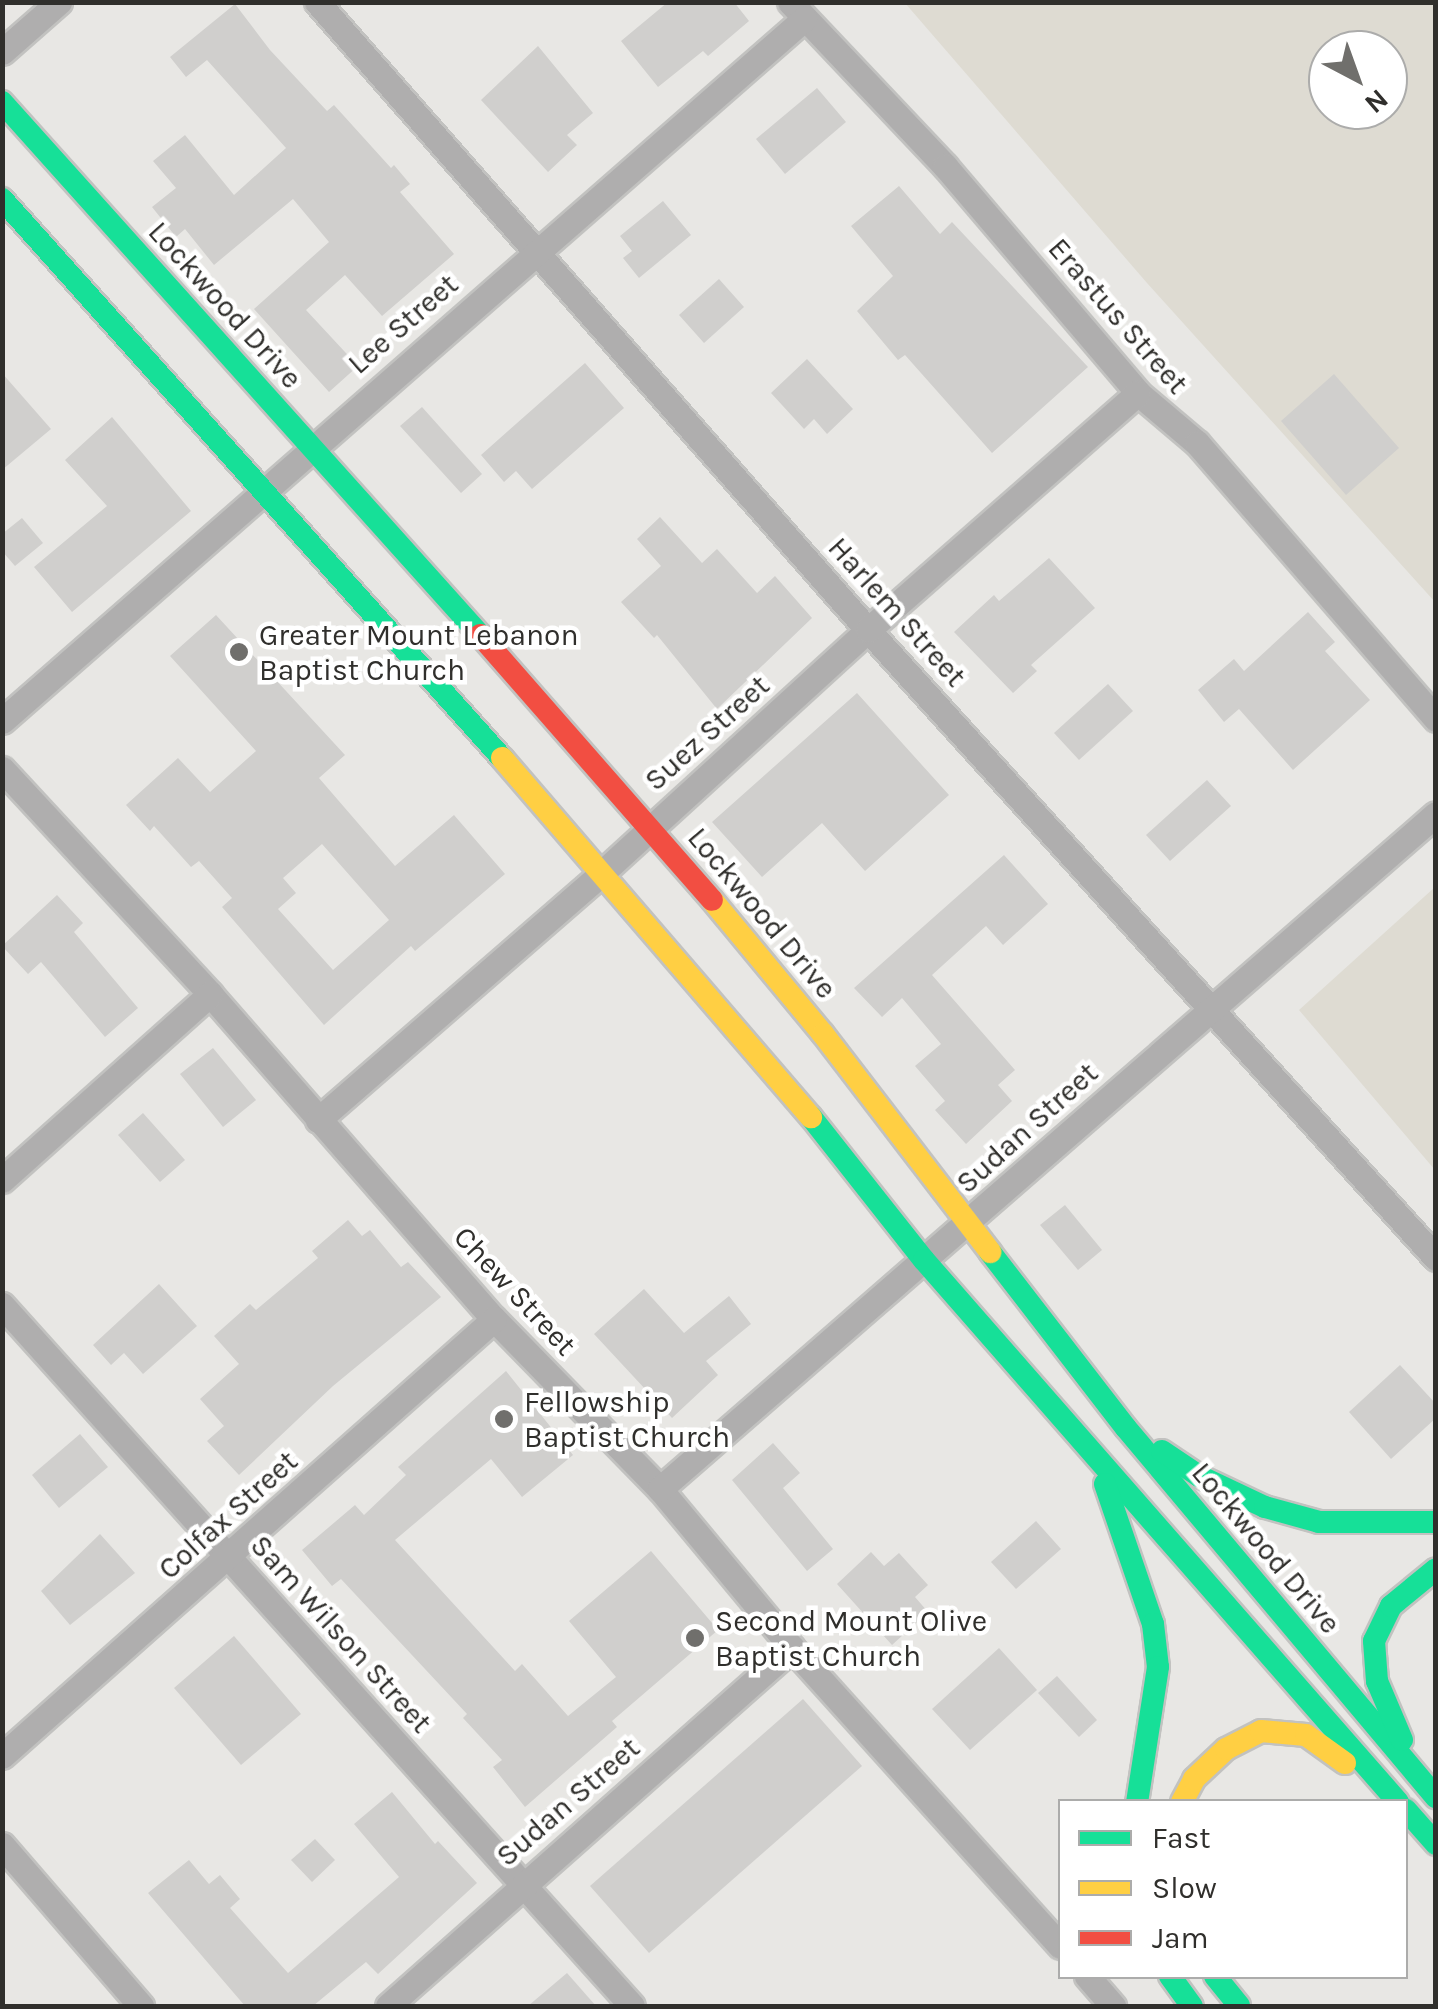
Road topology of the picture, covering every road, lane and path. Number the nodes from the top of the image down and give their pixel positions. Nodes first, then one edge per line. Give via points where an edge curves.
1 (59, 2) edge
2 (317, 2) edge
3 (797, 11) edge
4 (2, 52) edge
5 (2, 102) edge
6 (2, 199) edge
7 (538, 250) junction
8 (1138, 393) junction
9 (314, 449) junction
10 (263, 490) junction
11 (868, 630) junction
12 (1436, 719) edge
13 (2, 721) edge
14 (2, 769) edge
15 (1436, 814) edge
16 (652, 827) junction
17 (604, 872) junction
18 (210, 994) junction
19 (1211, 1008) junction
20 (318, 1120) junction
21 (2, 1180) edge
22 (971, 1223) junction
23 (1436, 1258) edge
24 (924, 1260) junction
25 (2, 1305) edge
26 (494, 1318) junction
27 (1126, 1428) junction
28 (1098, 1463) junction
29 (660, 1489) junction
30 (1436, 1522) edge
31 (229, 1558) junction
32 (1436, 1568) edge
33 (792, 1648) junction
34 (2, 1756) edge
35 (1419, 1779) junction
36 (1436, 1797) edge
37 (1137, 1799) edge
38 (1184, 1799) edge
39 (1394, 1799) edge
40 (1395, 1799) edge
41 (1408, 1812) edge
42 (1436, 1844) edge
43 (2, 1845) edge
44 (524, 1884) junction
45 (1058, 1944) edge
46 (1090, 1979) edge
47 (1172, 1979) edge
48 (1217, 1979) edge
49 (141, 2006) edge
50 (388, 2006) edge
51 (632, 2006) edge
52 (1113, 2006) edge
53 (1192, 2006) edge
54 (1238, 2006) edge

1 - 4 street
2 - 7 street, Harlem Street
3 - 7 street, Lee Street
3 - 8 street, Erastus Street via 945,166
5 - 9 main road, Lockwood Drive
6 - 10 main road
7 - 9 street, Lee Street
7 - 11 street, Harlem Street
8 - 11 street, Suez Street
8 - 12 street, Erastus Street via 1197,443
9 - 10 street, Lee Street
9 - 16 main road, Lockwood Drive
10 - 13 street, Lee Street
10 - 17 main road
11 - 16 street, Suez Street
11 - 19 street, Harlem Street
14 - 18 street, Chew Street
15 - 19 street, Sudan Street
16 - 17 street, Suez Street
16 - 22 main road, Lockwood Drive
17 - 20 street, Suez Street
17 - 24 main road via 769,1063
18 - 20 street, Chew Street
18 - 21 street
19 - 22 street, Sudan Street
19 - 23 street, Harlem Street
20 - 26 street, Chew Street
22 - 24 street, Sudan Street
22 - 27 main road, Lockwood Drive
24 - 28 main road
24 - 29 street, Sudan Street
25 - 31 street, Sam Wilson Street
26 - 29 street, Chew Street
26 - 31 street, Colfax Street
27 - 30 main road via 1199,1476 1265,1507 1319,1522
27 - 35 main road, Lockwood Drive
28 - 37 main road via 1153,1624 1158,1666
28 - 40 main road
29 - 33 street, Chew Street
31 - 34 street, Colfax Street
31 - 44 street, Sam Wilson Street
32 - 35 main road via 1390,1606 1374,1642 1377,1682
33 - 44 street, Sudan Street
33 - 45 street, Chew Street
35 - 36 main road, Lockwood Drive
38 - 39 main road via 1226,1749 1261,1731 1306,1735
41 - 42 main road
43 - 49 street
44 - 50 street, Sudan Street
44 - 51 street, Sam Wilson Street
46 - 52 street
47 - 53 main road
48 - 54 main road

